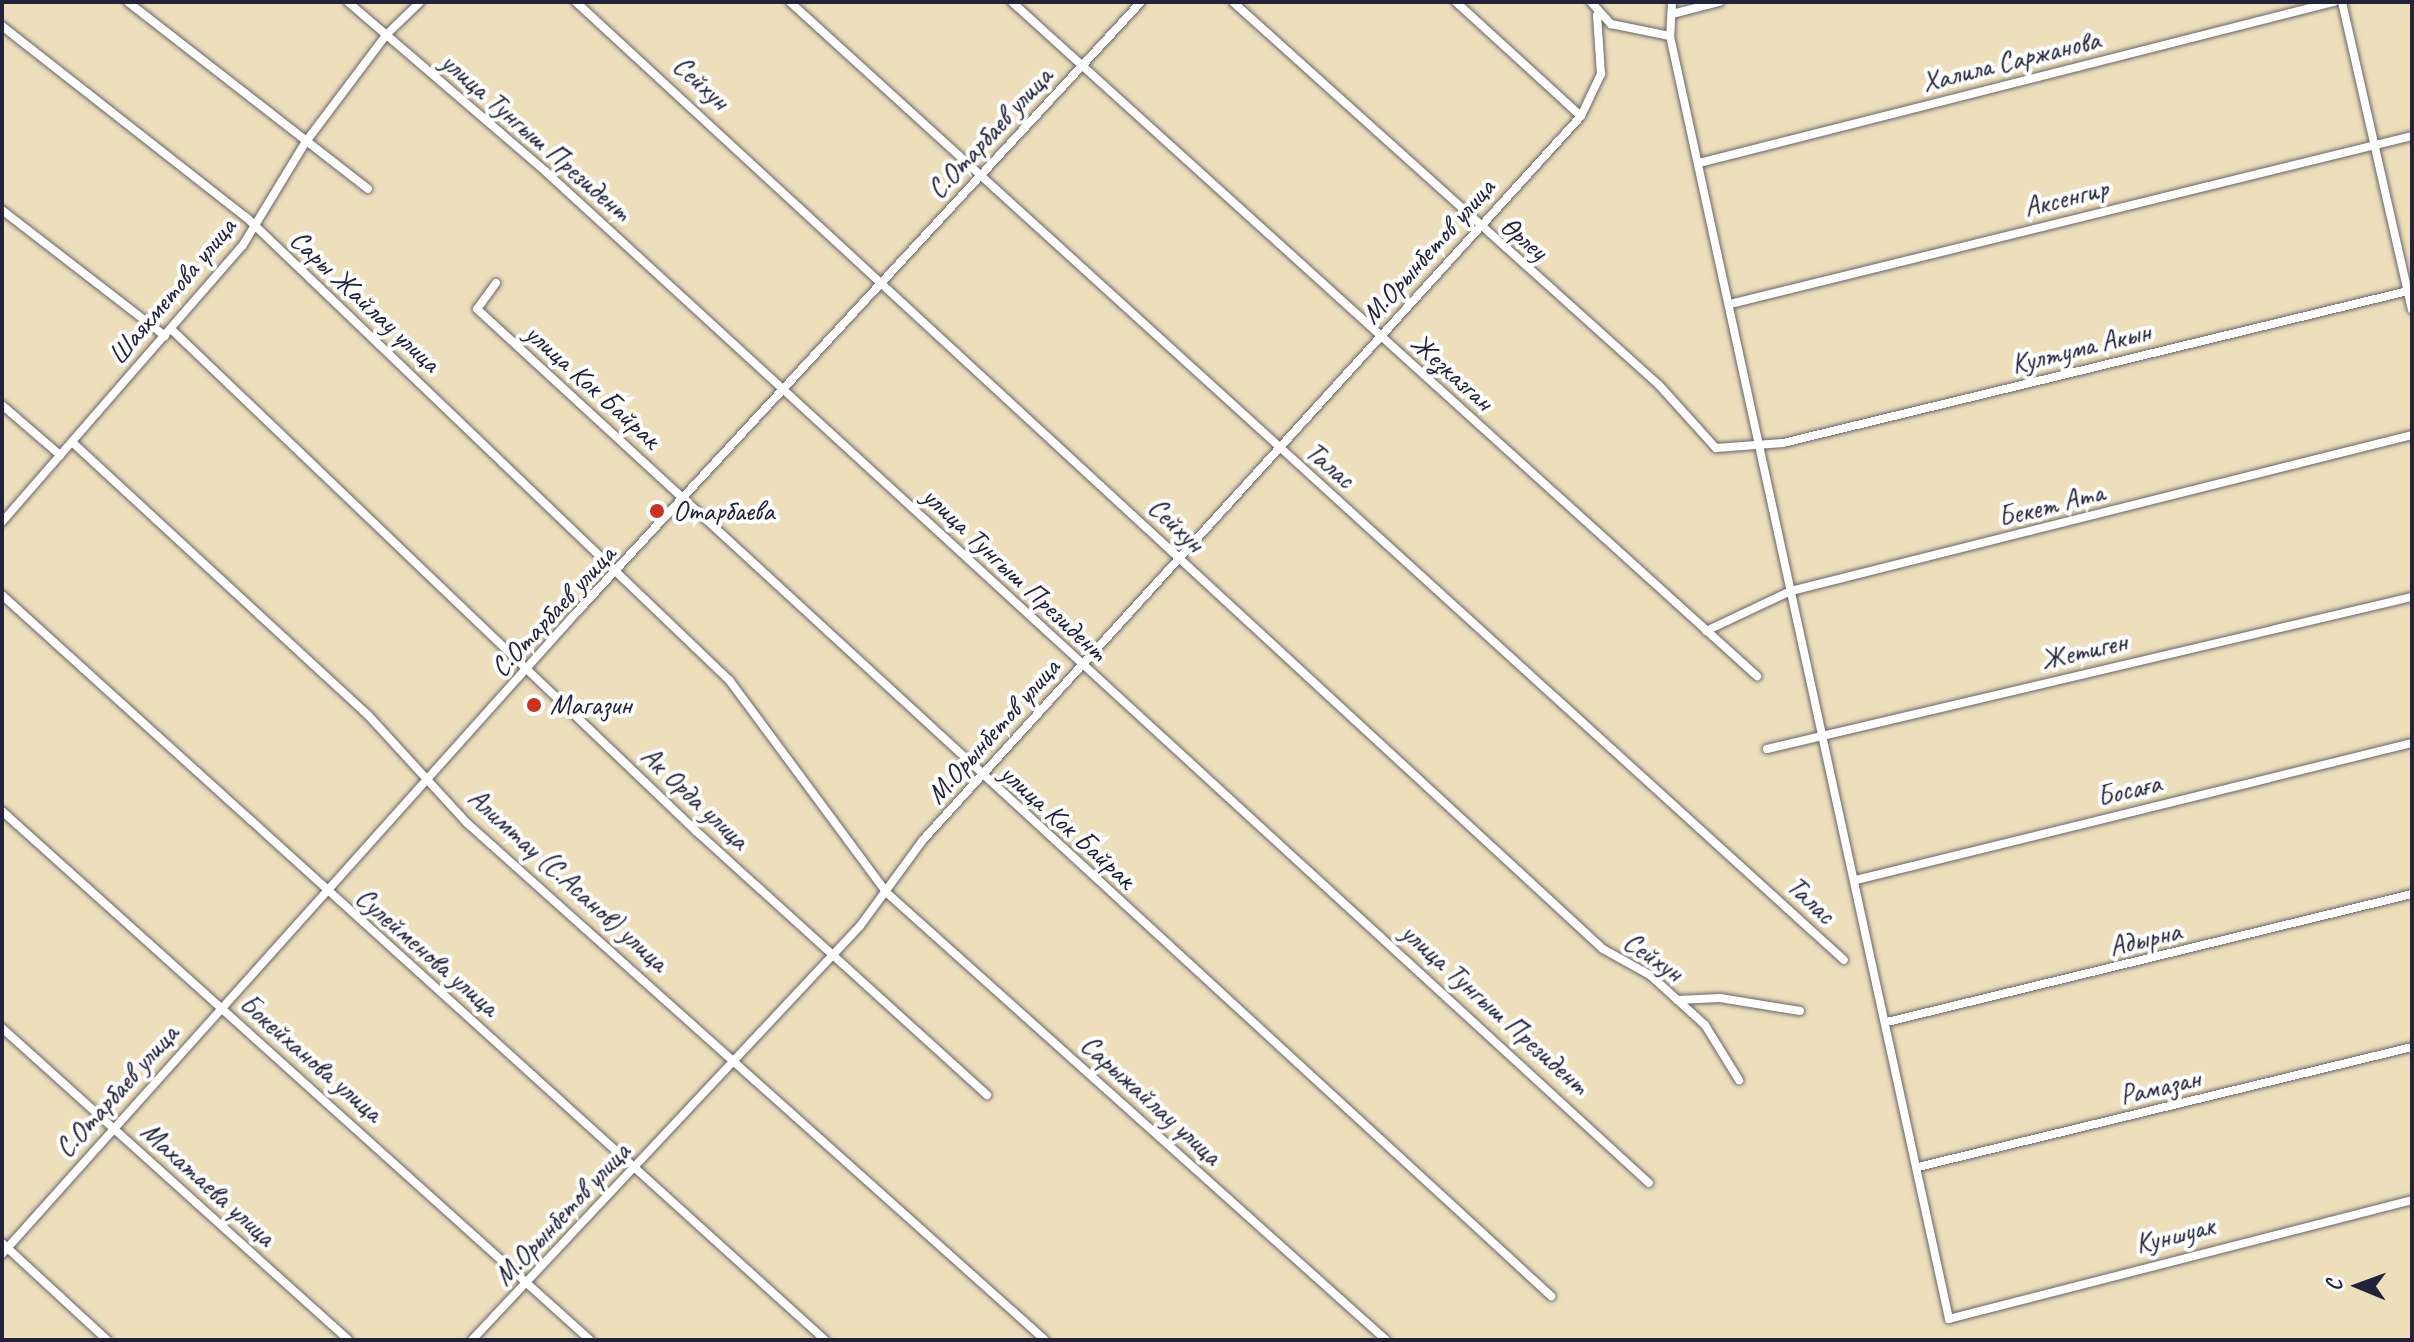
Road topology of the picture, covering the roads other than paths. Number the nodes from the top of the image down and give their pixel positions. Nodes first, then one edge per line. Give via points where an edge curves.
1 (128, 2) edge
2 (348, 2) edge
3 (420, 2) edge
4 (576, 2) edge
5 (790, 2) edge
6 (1012, 2) edge
7 (1141, 2) edge
8 (1233, 2) edge
9 (1456, 2) edge
10 (1591, 2) edge
11 (1672, 2) edge
12 (1719, 2) edge
13 (2334, 2) edge
14 (2342, 2) edge
15 (1672, 14) junction
16 (1597, 15) junction
17 (2, 26) edge
18 (386, 35) junction
19 (1670, 36) junction
20 (1081, 67) junction
21 (1581, 116) junction
22 (2412, 136) edge
23 (305, 143) junction
24 (2373, 144) junction
25 (1699, 163) junction
26 (981, 175) junction
27 (368, 189) dead end
28 (2, 210) edge
29 (1479, 228) junction
30 (255, 229) junction
31 (883, 280) junction
32 (496, 283) dead end
33 (2410, 290) edge
34 (1730, 304) junction
35 (2412, 309) edge
36 (168, 332) junction
37 (1380, 337) junction
38 (782, 394) junction
39 (2, 405) edge
40 (2412, 435) edge
41 (72, 442) junction
42 (1760, 443) junction
43 (1278, 450) junction
44 (60, 455) junction
45 (685, 503) junction
46 (2, 522) edge
47 (1178, 558) junction
48 (619, 573) junction
49 (1791, 591) junction
50 (2, 595) edge
51 (2412, 597) edge
52 (679, 630) joint
53 (1706, 631) junction
54 (530, 666) junction
55 (1082, 667) junction
56 (1757, 676) dead end
57 (1824, 735) junction
58 (2412, 743) edge
59 (1767, 749) dead end
60 (983, 778) junction
61 (426, 781) junction
62 (2, 811) edge
63 (1856, 880) junction
64 (325, 892) junction
65 (887, 893) junction
66 (2412, 894) edge
67 (830, 957) junction
68 (1844, 960) dead end
69 (1677, 1000) junction
70 (221, 1008) junction
71 (1800, 1011) dead end
72 (1887, 1022) junction
73 (2, 1028) edge
74 (2412, 1047) edge
75 (732, 1058) junction
76 (1739, 1080) dead end
77 (987, 1095) dead end
78 (115, 1130) junction
79 (1918, 1167) junction
80 (631, 1171) junction
81 (1649, 1183) dead end
82 (2412, 1200) edge
83 (4, 1248) edge
84 (529, 1285) junction
85 (1551, 1296) dead end
86 (107, 1340) edge
87 (348, 1340) edge
88 (472, 1340) edge
89 (590, 1340) edge
90 (825, 1340) edge
91 (1045, 1340) edge
92 (1386, 1340) edge

1 - 23 street
2 - 18 street, улица Тунгыш Президент
3 - 18 street, Шаяхметова улица
4 - 31 street, Сейхун
5 - 26 street, Талас
6 - 20 street, Жезказган
7 - 20 street, С.Отарбаев улица
8 - 29 street, Өрлеу
9 - 21 street
10 - 16 street
11 - 15 street
12 - 15 street
13 - 25 street, Халила Саржанова
14 - 24 street
15 - 19 street
16 - 19 street
16 - 21 street, М.Орынбетов улица via 1601,74
17 - 30 street, Сары Жайлау улица
18 - 23 street, Шаяхметова улица
18 - 38 street, улица Тунгыш Президент
19 - 25 street
20 - 26 street, С.Отарбаев улица
20 - 37 street, Жезказган
21 - 29 street, М.Орынбетов улица
22 - 24 street, Аксенгир
23 - 27 street
23 - 30 street, Шаяхметова улица
24 - 33 street
24 - 34 street, Аксенгир
25 - 34 street
26 - 31 street, С.Отарбаев улица
26 - 43 street, Талас via 1184,353
28 - 36 street, Ак Орда улица
29 - 37 street, М.Орынбетов улица
29 - 42 street, Өрлеу via 1659,385 1707,443 1716,448
30 - 36 street, Шаяхметова улица
30 - 48 street, Сары Жайлау улица
31 - 38 street, С.Отарбаев улица
31 - 47 street, Сейхун
32 - 45 street, улица Кок Байрак via 477,309
33 - 35 street
33 - 42 street, Култума Акын
34 - 42 street
36 - 41 street, Шаяхметова улица
36 - 54 street, Ак Орда улица
37 - 43 street, М.Орынбетов улица
37 - 53 street, Жезказган
38 - 45 street, С.Отарбаев улица
38 - 55 street, улица Тунгыш Президент
39 - 44 street
40 - 49 street, Бекет Ата
41 - 44 street, Шаяхметова улица
41 - 61 street, Алимтау (С.Асанов) улица via 368,715
42 - 49 street
43 - 47 street, М.Орынбетов улица
43 - 68 street, Талас via 1416,566
44 - 46 street, Шаяхметова улица
45 - 48 street, С.Отарбаев улица
45 - 60 street, улица Кок Байрак
47 - 55 street, М.Орынбетов улица
47 - 69 street, Сейхун via 1603,949
48 - 52 street, Сары Жайлау улица
48 - 54 street, С.Отарбаев улица
49 - 53 street, Бекет Ата
49 - 57 street
50 - 64 street, Сулейменова улица
51 - 57 street, Жетиген
52 - 65 street, Сарыжайлау улица via 762,720
53 - 56 street, Жезказган
54 - 61 street, С.Отарбаев улица
54 - 67 street, Ак Орда улица
55 - 60 street, М.Орынбетов улица
55 - 81 street, улица Тунгыш Президент
57 - 59 street, Жетиген
57 - 63 street
58 - 63 street, Босаға
60 - 65 street, М.Орынбетов улица via 923,840
60 - 85 street, улица Кок Байрак
61 - 64 street, С.Отарбаев улица
61 - 75 street, Алимтау (С.Асанов) улица
62 - 70 street, Бокейханова улица
63 - 72 street
64 - 70 street, С.Отарбаев улица
64 - 80 street, Сулейменова улица
65 - 67 street, М.Орынбетов улица
65 - 92 street, Сарыжайлау улица
66 - 72 street, Адырна
67 - 75 street, М.Орынбетов улица
67 - 77 street, Ак Орда улица via 955,1059
69 - 71 street
69 - 76 street, Сейхун via 1705,1025
70 - 78 street, С.Отарбаев улица
70 - 84 street, Бокейханова улица
72 - 79 street
73 - 78 street, Махатаева улица
74 - 79 street, Рамазан
75 - 80 street, М.Орынбетов улица
75 - 91 street, Алимтау (С.Асанов) улица
78 - 83 street, С.Отарбаев улица
78 - 87 street, Махатаева улица
79 - 82 street, Куншуак via 1949,1319
80 - 84 street, М.Орынбетов улица
80 - 90 street, Сулейменова улица
83 - 86 street
84 - 88 street, М.Орынбетов улица
84 - 89 street, Бокейханова улица

